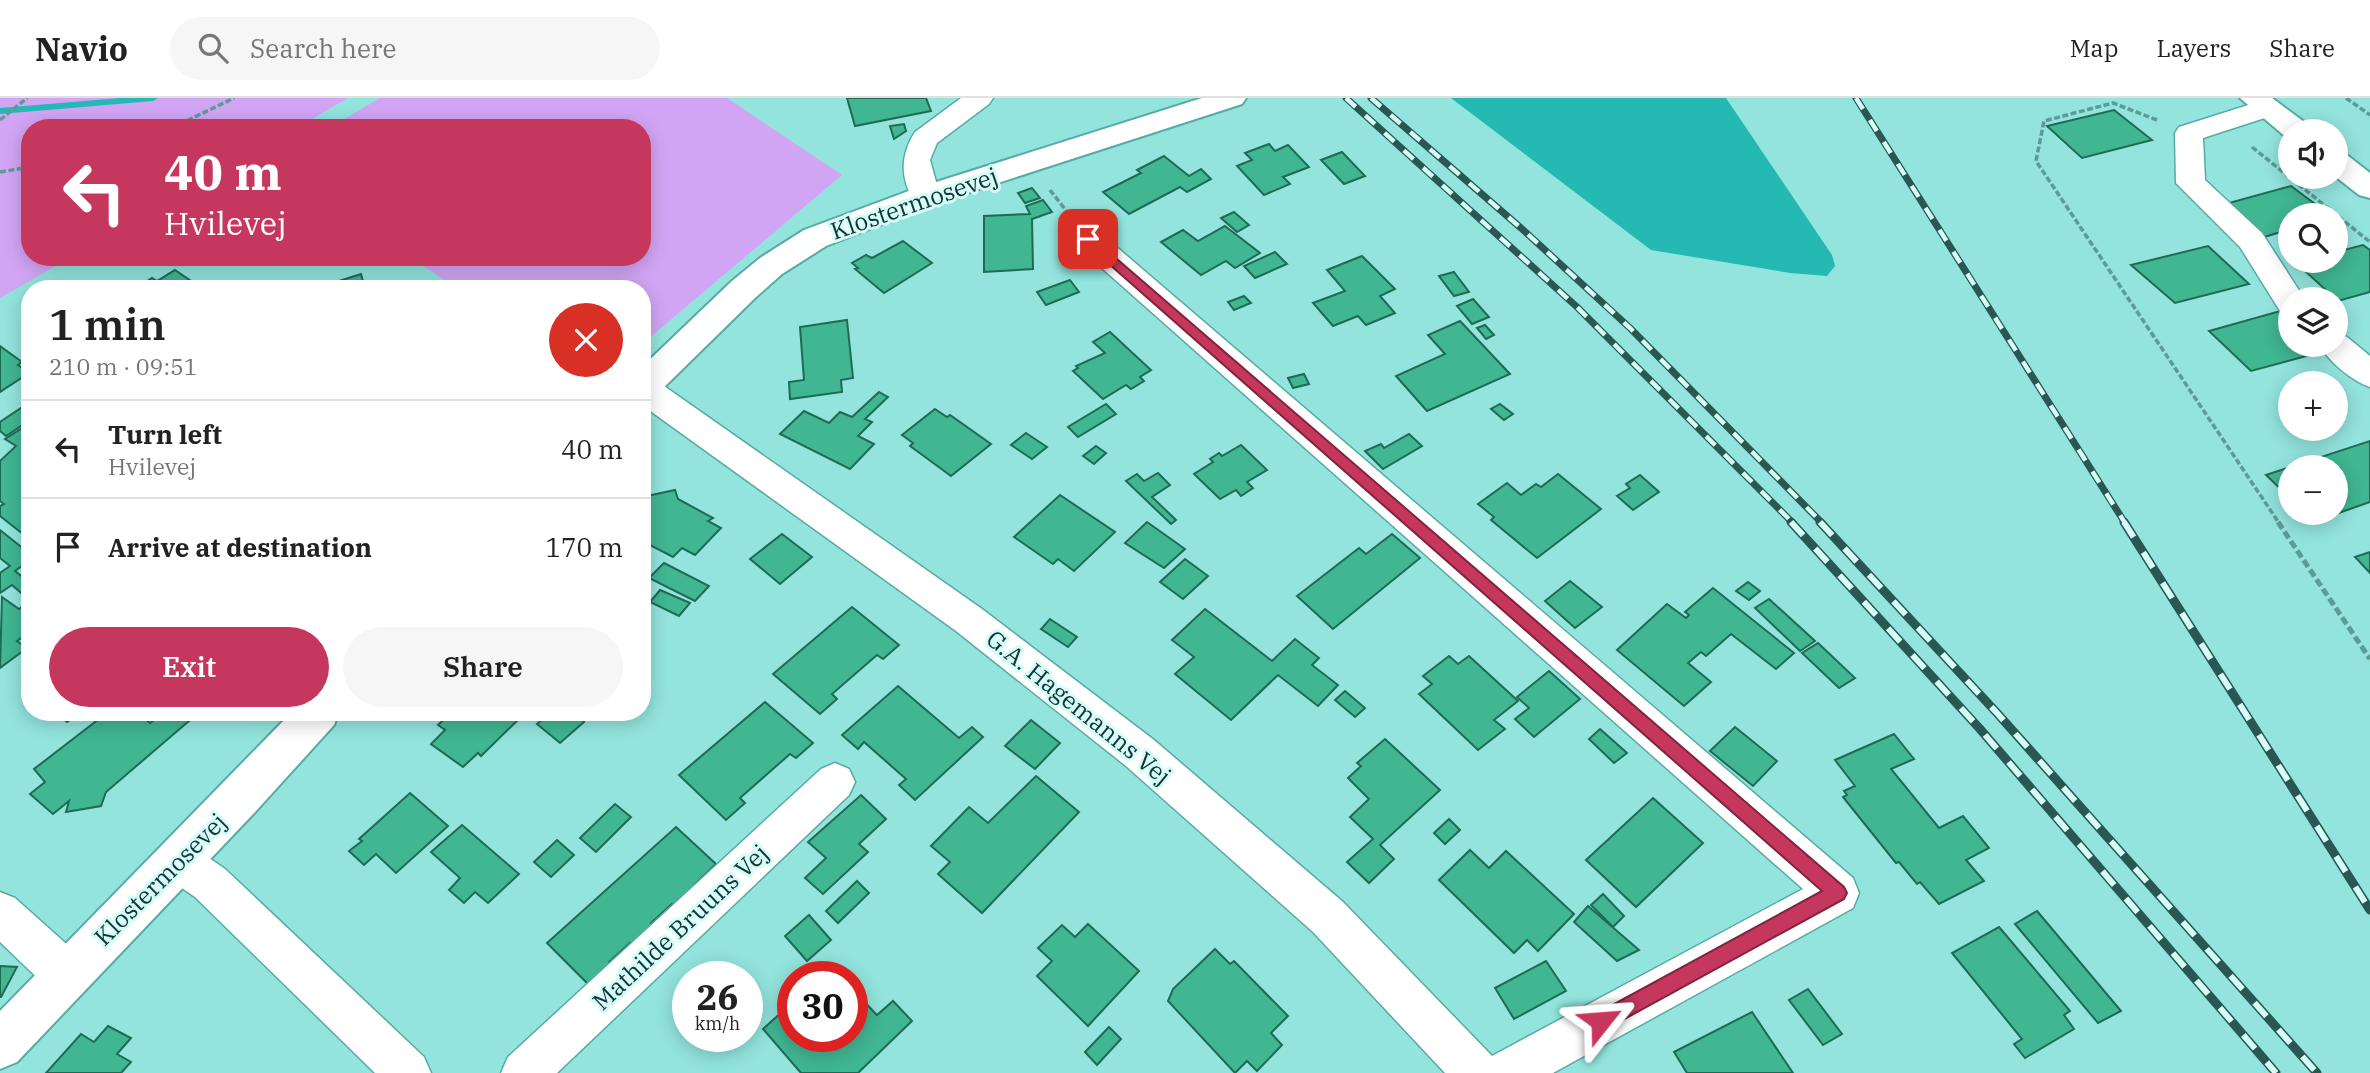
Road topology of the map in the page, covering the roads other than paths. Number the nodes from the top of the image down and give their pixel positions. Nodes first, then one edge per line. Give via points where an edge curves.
1 (979, 98) edge
2 (1232, 98) edge
3 (2260, 103) edge
4 (2281, 119) edge
5 (2348, 171) edge
6 (2370, 188) edge
7 (925, 196) junction
8 (1088, 239) road end
9 (2281, 287) edge
10 (2348, 356) edge
11 (2370, 375) edge
12 (651, 379) edge
13 (651, 394) edge
14 (311, 721) edge
15 (835, 782) dead end
16 (178, 861) junction
17 (0, 913) edge
18 (66, 974) junction
19 (0, 1045) edge
20 (408, 1073) edge
21 (524, 1073) edge
22 (1476, 1073) edge
23 (1507, 1073) edge

1 - 7 street via 925,138 916,160
2 - 7 main road, Klostermosevej
3 - 4 main road
3 - 9 street via 2189,133 2191,183 2251,240
5 - 6 main road
7 - 12 main road, Klostermosevej via 840,227 793,251 744,289
8 - 23 street via 1838,893
10 - 11 street
13 - 22 street, G.A. Hagemanns Vej via 969,620 1140,753 1328,917
14 - 16 main road, Klostermosevej
15 - 21 street, Mathilde Bruuns Vej
16 - 18 main road, Klostermosevej
16 - 20 street via 210,883
17 - 18 street
18 - 19 main road, Klostermosevej

